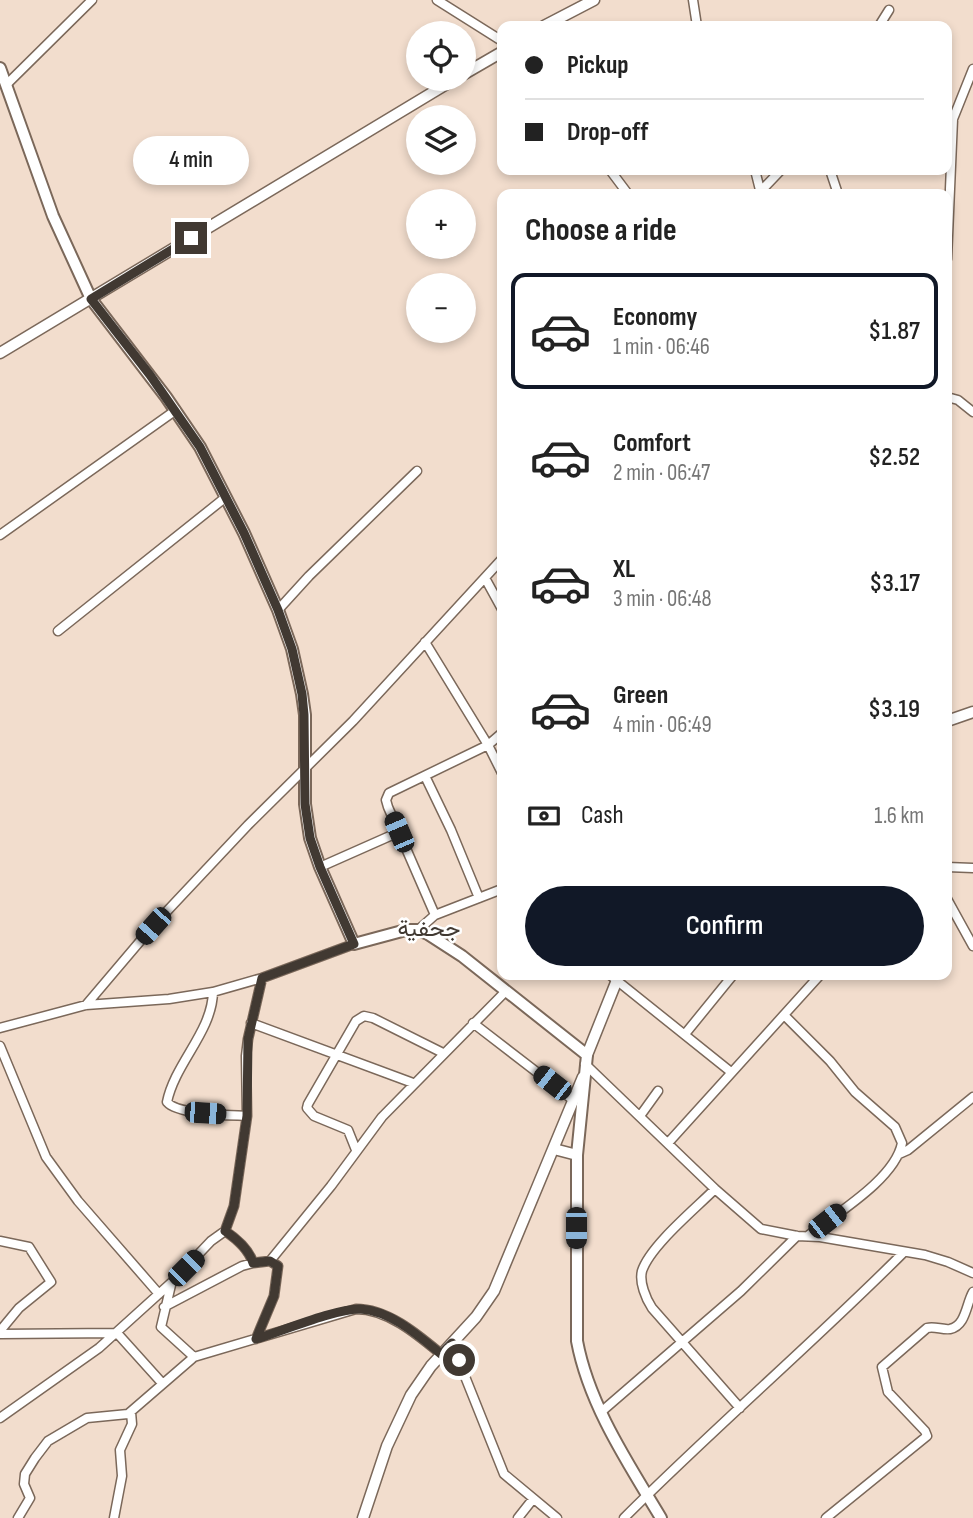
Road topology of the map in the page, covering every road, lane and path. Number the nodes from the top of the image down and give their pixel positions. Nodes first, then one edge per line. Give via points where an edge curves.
1 (92, 0) edge
2 (437, 0) edge
3 (594, 0) edge
4 (693, 0) edge
5 (890, 10) dead end
6 (554, 21) edge
7 (696, 21) edge
8 (882, 21) edge
9 (497, 38) edge
10 (497, 55) edge
11 (476, 67) edge
12 (0, 68) edge
13 (973, 69) edge
14 (6, 85) junction
15 (435, 91) edge
16 (952, 141) edge
17 (777, 175) edge
18 (764, 189) edge
19 (91, 299) junction
20 (0, 353) edge
21 (952, 398) edge
22 (176, 410) junction
23 (973, 412) edge
24 (418, 471) dead end
25 (226, 497) junction
26 (0, 535) edge
27 (497, 565) edge
28 (485, 578) junction
29 (497, 600) edge
30 (278, 610) junction
31 (58, 631) dead end
32 (425, 642) junction
33 (973, 712) edge
34 (952, 719) edge
35 (497, 737) edge
36 (488, 745) junction
37 (497, 763) edge
38 (304, 771) junction
39 (425, 776) junction
40 (399, 832) junction
41 (952, 866) edge
42 (320, 867) junction
43 (973, 868) edge
44 (497, 891) edge
45 (479, 898) junction
46 (952, 908) edge
47 (435, 915) junction
48 (418, 930) junction
49 (354, 944) junction
50 (973, 946) edge
51 (262, 978) junction
52 (614, 980) edge
53 (620, 980) edge
54 (729, 980) edge
55 (816, 980) edge
56 (506, 991) junction
57 (213, 992) junction
58 (86, 1005) junction
59 (785, 1014) junction
60 (251, 1023) junction
61 (473, 1023) junction
62 (0, 1028) edge
63 (685, 1034) junction
64 (0, 1046) edge
65 (443, 1053) junction
66 (336, 1054) junction
67 (586, 1059) junction
68 (731, 1072) junction
69 (583, 1076) junction
70 (413, 1083) junction
71 (658, 1091) dead end
72 (973, 1097) edge
73 (573, 1100) junction
74 (247, 1116) junction
75 (640, 1116) junction
76 (668, 1143) junction
77 (554, 1149) junction
78 (356, 1150) junction
79 (898, 1154) junction
80 (578, 1155) junction
81 (715, 1189) junction
82 (225, 1231) junction
83 (810, 1235) junction
84 (797, 1236) junction
85 (0, 1241) edge
86 (903, 1252) junction
87 (270, 1261) junction
88 (253, 1263) junction
89 (973, 1273) edge
90 (172, 1282) junction
91 (973, 1292) edge
92 (159, 1294) junction
93 (164, 1307) junction
94 (0, 1332) edge
95 (117, 1333) junction
96 (256, 1339) junction
97 (682, 1342) junction
98 (452, 1343) junction
99 (441, 1354) junction
100 (194, 1357) junction
101 (162, 1383) junction
102 (740, 1408) junction
103 (131, 1412) junction
104 (601, 1412) junction
105 (0, 1418) edge
106 (647, 1495) junction
107 (533, 1499) junction
108 (18, 1518) edge
109 (114, 1518) edge
110 (363, 1518) edge
111 (518, 1518) edge
112 (557, 1518) edge
113 (624, 1518) edge
114 (661, 1518) edge
115 (826, 1518) edge

1 - 14 street
2 - 9 street
3 - 6 street
4 - 7 street
5 - 8 street
10 - 11 street
12 - 14 main road
13 - 16 street via 953,119
14 - 19 main road via 53,216
15 - 19 street
17 - 18 street
19 - 20 street
19 - 22 main road
21 - 23 street
22 - 25 main road
22 - 26 street
24 - 30 street
25 - 30 main road
25 - 31 street
27 - 28 street
28 - 29 street
28 - 32 street
30 - 38 main road via 302,694
32 - 36 street
32 - 38 street
33 - 34 street
35 - 36 street
36 - 37 street
36 - 39 street
38 - 42 main road via 307,825
38 - 58 street via 153,926
39 - 40 street via 387,796
39 - 45 street
40 - 42 street
40 - 47 street
41 - 43 street
42 - 49 main road
44 - 45 street
45 - 47 street
46 - 50 street
47 - 48 street
48 - 49 main road
48 - 56 main road
49 - 51 street
51 - 57 street
51 - 60 street
52 - 67 street
53 - 63 street
54 - 63 street
55 - 59 street
56 - 61 street
56 - 67 main road
57 - 58 street
57 - 74 street via 205,1025 167,1102 194,1111
58 - 62 street
59 - 68 street
59 - 79 street via 855,1092 895,1127 902,1143
60 - 66 street
60 - 74 street via 246,1056
61 - 65 street
61 - 73 street
63 - 68 street
64 - 92 street via 46,1157
65 - 66 street via 364,1016 355,1021
65 - 70 street
66 - 70 street
66 - 78 street via 307,1108 348,1130
67 - 69 main road
67 - 75 street
68 - 76 street
69 - 73 street
69 - 80 main road
70 - 78 street
71 - 75 street
72 - 79 street
73 - 77 street
74 - 82 street via 234,1206
75 - 76 street
76 - 81 street
77 - 80 street
77 - 98 street via 494,1291
78 - 87 street
79 - 83 street via 882,1178
80 - 104 main road via 576,1330 582,1366
81 - 84 street via 761,1229
81 - 97 street via 653,1252 642,1271 646,1300
82 - 88 street via 236,1238
82 - 90 street
83 - 84 street
83 - 86 street
84 - 97 street
85 - 94 street via 29,1247 51,1282 19,1308
86 - 89 street
86 - 102 street
87 - 88 street
87 - 96 street via 279,1269 274,1296
88 - 93 street
90 - 92 street
90 - 93 street
91 - 115 street via 956,1325 927,1328 882,1367 888,1392 927,1436
92 - 95 street
93 - 100 street via 161,1327
94 - 95 street
95 - 101 street
95 - 105 street
96 - 99 street via 363,1309 405,1327
96 - 100 street
97 - 102 street
97 - 104 street
98 - 99 street
98 - 107 street via 500,1467
99 - 110 street via 401,1414
100 - 101 street
101 - 103 street
102 - 106 street
103 - 108 street via 87,1418 48,1441 25,1474 30,1498
103 - 109 street via 132,1424 120,1450 122,1476
104 - 106 main road
106 - 113 street
106 - 114 main road
107 - 111 street
107 - 112 street

